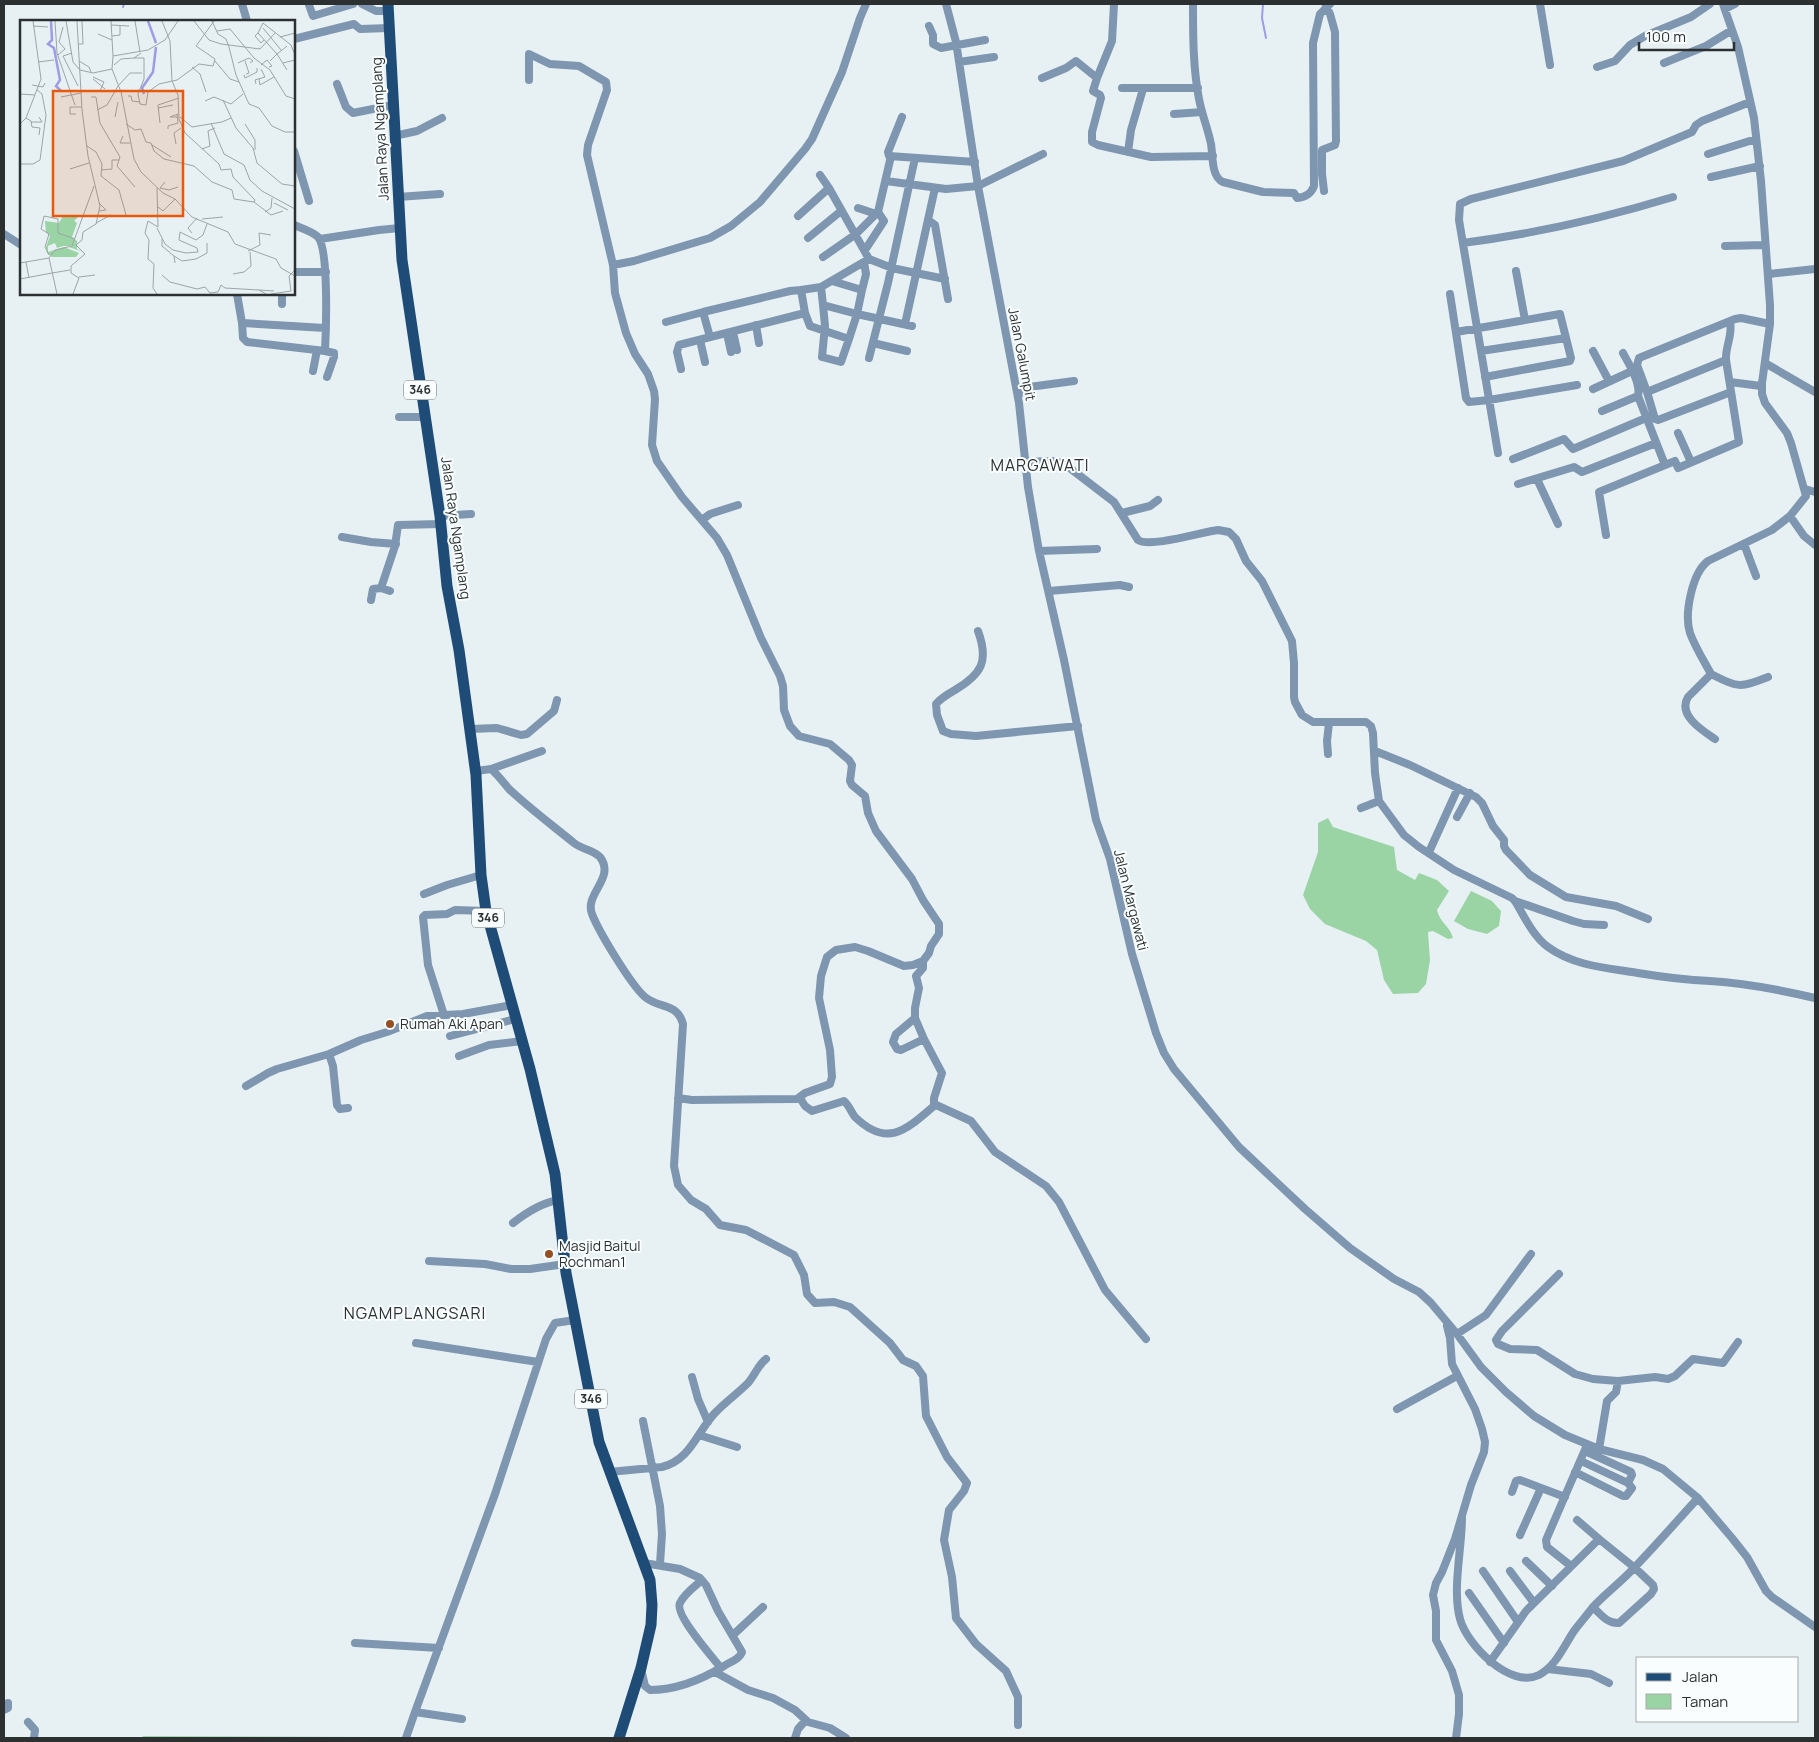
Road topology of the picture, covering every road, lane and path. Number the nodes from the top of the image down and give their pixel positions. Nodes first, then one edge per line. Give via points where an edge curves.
1 (242, 4) edge
2 (353, 4) edge
3 (362, 4) edge
4 (866, 4) edge
5 (946, 4) edge
6 (1114, 4) edge
7 (1193, 4) edge
8 (1540, 4) edge
9 (1710, 4) edge
10 (1736, 4) edge
11 (309, 5) dead end
12 (1724, 6) edge
13 (388, 8) edge
14 (1328, 8) edge
15 (247, 20) edge
16 (929, 26) dead end
17 (389, 28) junction
18 (1732, 30) junction
19 (295, 39) edge
20 (985, 40) dead end
21 (957, 45) junction
22 (994, 57) dead end
23 (959, 62) junction
24 (1664, 63) dead end
25 (1550, 65) dead end
26 (1597, 67) dead end
27 (1042, 78) dead end
28 (1096, 78) junction
29 (529, 80) dead end
30 (337, 84) dead end
31 (1122, 88) dead end
32 (1195, 88) junction
33 (1143, 89) junction
34 (1750, 102) junction
35 (393, 106) junction
36 (1199, 112) junction
37 (1174, 114) dead end
38 (902, 117) dead end
39 (442, 118) dead end
40 (394, 136) junction
41 (1756, 139) junction
42 (1128, 152) junction
43 (295, 154) edge
44 (1043, 154) dead end
45 (1708, 154) dead end
46 (1210, 155) junction
47 (891, 156) junction
48 (915, 158) junction
49 (975, 162) junction
50 (1760, 166) junction
51 (820, 175) dead end
52 (1711, 177) dead end
53 (886, 181) junction
54 (910, 184) junction
55 (978, 186) junction
56 (829, 188) junction
57 (935, 188) junction
58 (1324, 192) dead end
59 (440, 194) dead end
60 (398, 197) junction
61 (1673, 197) dead end
62 (309, 201) dead end
63 (858, 208) dead end
64 (841, 211) junction
65 (877, 213) junction
66 (798, 216) dead end
67 (928, 220) junction
68 (295, 225) edge
69 (400, 228) junction
70 (4, 234) edge
71 (856, 234) junction
72 (808, 238) dead end
73 (320, 240) junction
74 (1463, 243) junction
75 (20, 244) edge
76 (1765, 245) junction
77 (1725, 246) dead end
78 (865, 250) junction
79 (823, 257) dead end
80 (866, 260) junction
81 (613, 264) junction
82 (892, 268) junction
83 (1815, 269) edge
84 (1516, 271) dead end
85 (295, 272) edge
86 (326, 272) junction
87 (916, 273) junction
88 (1769, 274) junction
89 (944, 279) junction
90 (832, 281) junction
91 (820, 287) junction
92 (801, 290) junction
93 (862, 290) junction
94 (1450, 294) dead end
95 (238, 295) edge
96 (282, 295) edge
97 (948, 299) dead end
98 (282, 304) dead end
99 (824, 305) junction
100 (703, 312) junction
101 (805, 313) junction
102 (857, 314) junction
103 (879, 319) junction
104 (1525, 320) junction
105 (666, 322) dead end
106 (1730, 322) junction
107 (242, 323) junction
108 (1770, 324) junction
109 (756, 326) junction
110 (325, 328) junction
111 (1477, 328) junction
112 (824, 332) junction
113 (1456, 332) junction
114 (730, 333) junction
115 (710, 337) junction
116 (1566, 338) junction
117 (849, 339) junction
118 (700, 340) junction
119 (759, 343) dead end
120 (873, 343) junction
121 (907, 350) dead end
122 (321, 351) junction
123 (734, 351) dead end
124 (1593, 351) dead end
125 (1481, 352) junction
126 (1623, 353) dead end
127 (869, 358) dead end
128 (1726, 360) junction
129 (705, 362) dead end
130 (1764, 363) junction
131 (681, 369) dead end
132 (313, 370) dead end
133 (1632, 371) junction
134 (1485, 377) junction
135 (328, 378) dead end
136 (1074, 381) dead end
137 (1609, 381) junction
138 (1730, 382) junction
139 (1577, 385) dead end
140 (1762, 386) junction
141 (1592, 389) dead end
142 (1647, 392) junction
143 (1731, 392) junction
144 (1815, 392) edge
145 (1018, 396) junction
146 (1638, 396) junction
147 (1489, 400) junction
148 (1602, 411) dead end
149 (399, 417) dead end
150 (424, 417) junction
151 (1646, 418) junction
152 (1678, 434) dead end
153 (1656, 443) junction
154 (1498, 453) dead end
155 (1513, 459) dead end
156 (1026, 462) junction
157 (1691, 462) junction
158 (1665, 465) junction
159 (1537, 478) junction
160 (1518, 484) dead end
161 (1805, 488) junction
162 (1815, 492) edge
163 (1158, 500) dead end
164 (738, 504) dead end
165 (471, 514) dead end
166 (1122, 514) junction
167 (1790, 516) junction
168 (706, 517) junction
169 (441, 520) junction
170 (1558, 524) dead end
171 (1606, 535) dead end
172 (342, 538) dead end
173 (396, 544) junction
174 (1744, 544) junction
175 (1815, 545) edge
176 (1097, 549) dead end
177 (1039, 551) junction
178 (1756, 576) dead end
179 (381, 588) junction
180 (1129, 588) dead end
181 (390, 591) dead end
182 (1049, 592) junction
183 (371, 600) dead end
184 (978, 632) dead end
185 (1711, 674) junction
186 (1768, 677) dead end
187 (557, 700) dead end
188 (1074, 708) joint
189 (1329, 722) junction
190 (1078, 726) junction
191 (470, 728) junction
192 (1715, 740) dead end
193 (542, 751) dead end
194 (1375, 752) junction
195 (1328, 754) dead end
196 (491, 769) junction
197 (476, 775) junction
198 (1458, 788) junction
199 (1470, 794) junction
200 (1379, 801) junction
201 (1361, 808) dead end
202 (1457, 817) dead end
203 (1428, 852) junction
204 (481, 875) junction
205 (424, 894) dead end
206 (1515, 901) junction
207 (486, 911) junction
208 (1648, 919) dead end
209 (1604, 925) dead end
210 (923, 960) junction
211 (1815, 998) edge
212 (512, 1005) junction
213 (444, 1015) junction
214 (915, 1018) junction
215 (515, 1019) junction
216 (450, 1036) dead end
217 (924, 1038) junction
218 (524, 1047) junction
219 (329, 1054) junction
220 (459, 1056) dead end
221 (246, 1086) dead end
222 (679, 1097) junction
223 (802, 1098) junction
224 (935, 1105) junction
225 (348, 1108) dead end
226 (558, 1200) junction
227 (513, 1222) dead end
228 (1531, 1254) dead end
229 (429, 1261) dead end
230 (565, 1264) junction
231 (1559, 1274) dead end
232 (575, 1320) junction
233 (1446, 1322) junction
234 (1457, 1334) junction
235 (1146, 1339) dead end
236 (1738, 1342) dead end
237 (416, 1343) dead end
238 (766, 1358) dead end
239 (538, 1362) junction
240 (1458, 1376) junction
241 (692, 1378) dead end
242 (1618, 1381) junction
243 (1397, 1409) dead end
244 (643, 1421) dead end
245 (708, 1422) junction
246 (699, 1436) junction
247 (737, 1447) dead end
248 (1586, 1448) junction
249 (1599, 1449) junction
250 (1581, 1460) junction
251 (652, 1468) junction
252 (609, 1472) junction
253 (1575, 1472) junction
254 (1628, 1483) junction
255 (1542, 1488) junction
256 (1512, 1492) dead end
257 (1565, 1497) junction
258 (1698, 1498) junction
259 (1462, 1517) junction
260 (1577, 1520) dead end
261 (1520, 1534) dead end
262 (1599, 1540) junction
263 (1526, 1561) dead end
264 (644, 1563) junction
265 (660, 1564) junction
266 (1571, 1566) junction
267 (1634, 1568) junction
268 (1483, 1571) dead end
269 (1510, 1571) dead end
270 (702, 1580) junction
271 (1552, 1586) junction
272 (1469, 1593) dead end
273 (1534, 1603) junction
274 (763, 1607) dead end
275 (1593, 1607) junction
276 (1518, 1622) junction
277 (1815, 1627) edge
278 (733, 1635) junction
279 (355, 1643) dead end
280 (1504, 1643) junction
281 (439, 1648) junction
282 (1490, 1662) junction
283 (641, 1668) junction
284 (1548, 1669) junction
285 (718, 1670) junction
286 (1609, 1683) dead end
287 (415, 1712) junction
288 (462, 1719) dead end
289 (806, 1720) junction
290 (28, 1722) dead end
291 (1018, 1725) dead end
292 (34, 1738) edge
293 (406, 1738) edge
294 (619, 1738) edge
295 (795, 1738) edge
296 (846, 1738) edge
297 (1456, 1738) edge

1 - 15 street
2 - 11 street via 313,16
3 - 13 street via 376,11
4 - 81 street via 842,72 812,138 760,202 731,226 710,238 634,261
5 - 21 street, Jalan Galumpit
6 - 28 street via 1112,41
7 - 32 street
8 - 25 street
9 - 26 street via 1691,17 1645,36 1630,45 1615,61
10 - 12 street
12 - 18 street
13 - 17 main road, Jalan Raya Ngamplang / 346
14 - 46 street via 1320,14 1314,43 1314,186 1310,193 1296,198 1295,194 1263,192 1220,181
14 - 58 street via 1335,32 1336,142 1322,150
16 - 21 street via 934,44 941,48
17 - 19 street via 362,29 354,24
17 - 35 main road, Jalan Raya Ngamplang / 346
18 - 24 street via 1706,46
18 - 34 street
20 - 21 street
21 - 23 street, Jalan Galumpit
22 - 23 street
23 - 49 street, Jalan Galumpit
27 - 28 street via 1076,61
28 - 42 street via 1093,91 1101,98 1092,140
29 - 81 street via 529,54 550,64 579,66 608,84 587,152
30 - 35 street via 346,108 353,113
31 - 33 street
32 - 33 street
32 - 36 street
33 - 42 street
34 - 41 street
34 - 74 street via 1702,121 1692,132 1623,161 1462,203 1459,220
35 - 40 main road, Jalan Raya Ngamplang / 346
36 - 37 street
36 - 46 street
38 - 47 street via 888,152
39 - 40 street via 417,131
40 - 60 main road, Jalan Raya Ngamplang / 346
41 - 45 street
41 - 50 street
42 - 46 street via 1158,158
43 - 62 street
44 - 55 street
47 - 48 street
47 - 53 street
48 - 49 street
48 - 54 street
49 - 55 street, Jalan Galumpit
50 - 52 street
50 - 76 street
51 - 56 street
53 - 54 street
53 - 65 street
54 - 57 street
54 - 82 street
55 - 57 street
55 - 145 street, Jalan Galumpit
56 - 64 street
56 - 66 street
57 - 67 street
59 - 60 street
60 - 69 main road, Jalan Raya Ngamplang / 346
61 - 74 street via 1581,222 1512,237
63 - 65 street
64 - 71 street
64 - 72 street
65 - 71 street
65 - 78 street via 884,221
67 - 87 street
67 - 89 street via 935,225
68 - 73 street
69 - 73 street
69 - 150 main road, Jalan Raya Ngamplang / 346
70 - 75 street
71 - 78 street
71 - 79 street
73 - 86 street
74 - 111 street
76 - 77 street
76 - 88 street
78 - 80 street
80 - 82 street
80 - 90 street
80 - 93 street
81 - 168 street via 615,293 626,333 654,391 654,453 682,497
82 - 87 street
82 - 103 street
83 - 88 street
84 - 104 street
85 - 86 street
86 - 110 street
87 - 89 street
87 - 103 street via 909,325
88 - 108 street
89 - 97 street
90 - 91 street
90 - 93 street
91 - 92 street
91 - 99 street
92 - 100 street
92 - 101 street
93 - 102 street
94 - 113 street
95 - 107 street
96 - 98 street
99 - 102 street
99 - 112 street
100 - 105 street
100 - 115 street
101 - 109 street
101 - 112 street via 810,326
102 - 103 street
102 - 117 street
103 - 120 street
104 - 111 street
104 - 116 street via 1560,314
106 - 108 street via 1741,318
106 - 128 street
106 - 142 street via 1638,359 1637,365
107 - 110 street
107 - 122 street via 246,342
108 - 130 street
109 - 114 street
109 - 119 street
110 - 122 street
111 - 113 street
111 - 125 street
112 - 117 street
112 - 117 street via 822,356 838,363 842,362
113 - 147 street via 1466,398 1471,402
114 - 115 street
114 - 123 street
115 - 118 street
116 - 125 street
116 - 134 street via 1570,361
118 - 129 street
118 - 131 street via 678,346
120 - 121 street
120 - 127 street
122 - 132 street
122 - 135 street via 334,354
124 - 137 street
125 - 134 street
126 - 133 street
128 - 138 street
128 - 142 street
130 - 140 street
130 - 144 street
133 - 137 street
133 - 146 street via 1640,391
134 - 147 street
136 - 145 street via 1029,387
137 - 141 street
138 - 140 street
138 - 143 street
139 - 147 street
140 - 161 street via 1765,402 1787,433
142 - 143 street via 1658,420
143 - 157 street via 1739,442
145 - 156 street, Jalan Galumpit
146 - 148 street
146 - 151 street
147 - 154 street
149 - 150 street
150 - 169 main road, Jalan Raya Ngamplang / 346
151 - 153 street
151 - 155 street via 1573,449 1564,439
152 - 157 street
153 - 158 street
153 - 159 street via 1582,472 1574,467
156 - 166 street via 1062,463 1114,502
156 - 177 street, Jalan Galumpit
157 - 158 street via 1678,468 1675,462
158 - 171 street via 1599,492
159 - 160 street
159 - 170 street
161 - 162 street
161 - 167 street via 1806,497
163 - 166 street via 1150,506
164 - 168 street
165 - 169 street
166 - 189 street via 1142,542 1218,530 1229,532 1236,539 1246,561 1262,581 1292,641 1294,697 1298,708 1309,721
167 - 174 street via 1772,530
167 - 175 street
168 - 210 street via 728,555 761,638 777,668 790,726 799,736 830,744 849,760 852,765 850,781 865,796 876,830 938,922 940,932
169 - 173 street via 398,525
169 - 191 main road, Jalan Raya Ngamplang / 346 via 447,586
172 - 173 street
173 - 179 street
174 - 178 street
174 - 185 street via 1704,564 1693,586 1690,631
176 - 177 street
177 - 182 street, Jalan Galumpit
179 - 181 street
179 - 183 street via 373,589
180 - 182 street
182 - 188 street, Jalan Galumpit
184 - 190 street via 984,660 968,681 938,701 937,715 942,731 976,736
185 - 186 street via 1742,686
185 - 192 street via 1685,702 1695,724
187 - 191 street via 554,711 527,734 497,728
188 - 190 street, Jalan Margawati
189 - 194 street via 1369,723
189 - 195 street
190 - 233 street, Jalan Margawati via 1096,820 1110,859 1148,1010 1164,1053 1239,1147 1305,1209 1370,1262 1419,1292
191 - 197 main road, Jalan Raya Ngamplang / 346
193 - 196 street
194 - 198 street
194 - 200 street
196 - 197 street
196 - 222 street via 576,845 601,859 604,877 591,902 592,914 641,994 653,1003 675,1010 682,1019
197 - 204 main road, Jalan Raya Ngamplang / 346
198 - 199 street
198 - 203 street
199 - 202 street
199 - 208 street via 1482,802 1493,826 1504,840 1505,849 1538,880 1566,898 1616,906
200 - 201 street
200 - 203 street via 1404,835
203 - 206 street via 1454,870
204 - 205 street
204 - 207 main road, Jalan Raya Ngamplang / 346
206 - 209 street via 1584,924
206 - 211 street via 1544,944 1575,961 1662,978 1711,981
207 - 212 main road, Jalan Raya Ngamplang / 346
207 - 213 street via 455,910 423,917 428,965
210 - 214 street via 923,968 916,976 919,988
210 - 223 street via 904,966 851,947 836,950 827,957 819,998 832,1079 830,1084
212 - 213 street
212 - 215 main road, Jalan Raya Ngamplang / 346
213 - 219 street via 422,1017
214 - 217 street
214 - 217 street via 896,1034 894,1044 899,1050
215 - 216 street
215 - 218 main road, Jalan Raya Ngamplang / 346
217 - 224 street via 942,1073
218 - 220 street via 489,1045
218 - 226 main road, 346
219 - 221 street via 277,1069
219 - 225 street via 337,1105 340,1109
222 - 223 street
222 - 291 street via 674,1166 678,1185 691,1200 706,1209 720,1225 746,1230 794,1255 804,1275 807,1294 815,1303 834,1302 850,1307 923,1376 926,1416 947,1457 967,1483 949,1510 944,1540 956,1618 976,1644 1006,1672 1018,1697
223 - 224 street via 812,1111 844,1101 866,1127 886,1134 894,1134 913,1124
224 - 235 street via 972,1121 998,1154 1050,1190 1104,1290
226 - 227 street via 546,1202
226 - 230 main road, 346
228 - 234 street via 1486,1315
229 - 230 street via 488,1264 511,1269
230 - 232 main road, 346
231 - 242 street via 1502,1331 1497,1343 1510,1349 1537,1350 1581,1377
232 - 239 street via 552,1325
232 - 252 main road, 346 via 599,1442
233 - 234 street, Jalan Margawati
233 - 240 street via 1450,1358
234 - 248 street, Jalan Margawati via 1481,1367 1513,1398 1534,1416
236 - 242 street via 1723,1362 1693,1359 1672,1378
237 - 239 street
238 - 245 street via 746,1384
239 - 281 street via 495,1494
240 - 243 street
240 - 259 street via 1475,1409 1485,1442
241 - 245 street
242 - 249 street via 1616,1392 1607,1401
244 - 251 street
245 - 246 street
246 - 247 street
246 - 251 street via 681,1459 669,1466
248 - 249 street
248 - 250 street
248 - 254 street via 1631,1472
249 - 258 street via 1643,1460 1663,1469
250 - 253 street
250 - 254 street
251 - 252 street
251 - 265 street via 660,1506
252 - 264 main road, 346
253 - 254 street via 1622,1496 1632,1488
253 - 257 street
255 - 256 street via 1519,1480
255 - 257 street
255 - 261 street
257 - 266 street via 1546,1542
258 - 267 street
258 - 277 street via 1747,1557 1772,1598
259 - 282 street via 1458,1592 1460,1619 1471,1641
259 - 297 street via 1433,1594 1436,1640 1452,1671 1459,1694
260 - 262 street
262 - 266 street
262 - 267 street
263 - 271 street
264 - 265 street
264 - 283 main road, 346 via 650,1580 652,1611
265 - 270 street
266 - 271 street
267 - 275 street
267 - 275 street via 1653,1585 1651,1594 1620,1623 1607,1620
268 - 276 street
269 - 273 street
270 - 278 street
270 - 285 street via 680,1602 679,1608
271 - 273 street
272 - 280 street
273 - 276 street
274 - 278 street
275 - 284 street
276 - 280 street
278 - 285 street via 741,1654
279 - 281 street
280 - 282 street
281 - 287 street
282 - 284 street via 1525,1677
283 - 285 street via 646,1687 652,1690 688,1684
283 - 294 main road, 346
284 - 286 street via 1590,1674
285 - 289 street via 748,1690 795,1710
287 - 288 street
287 - 293 street
289 - 295 street
289 - 296 street via 830,1728
290 - 292 street via 35,1731

